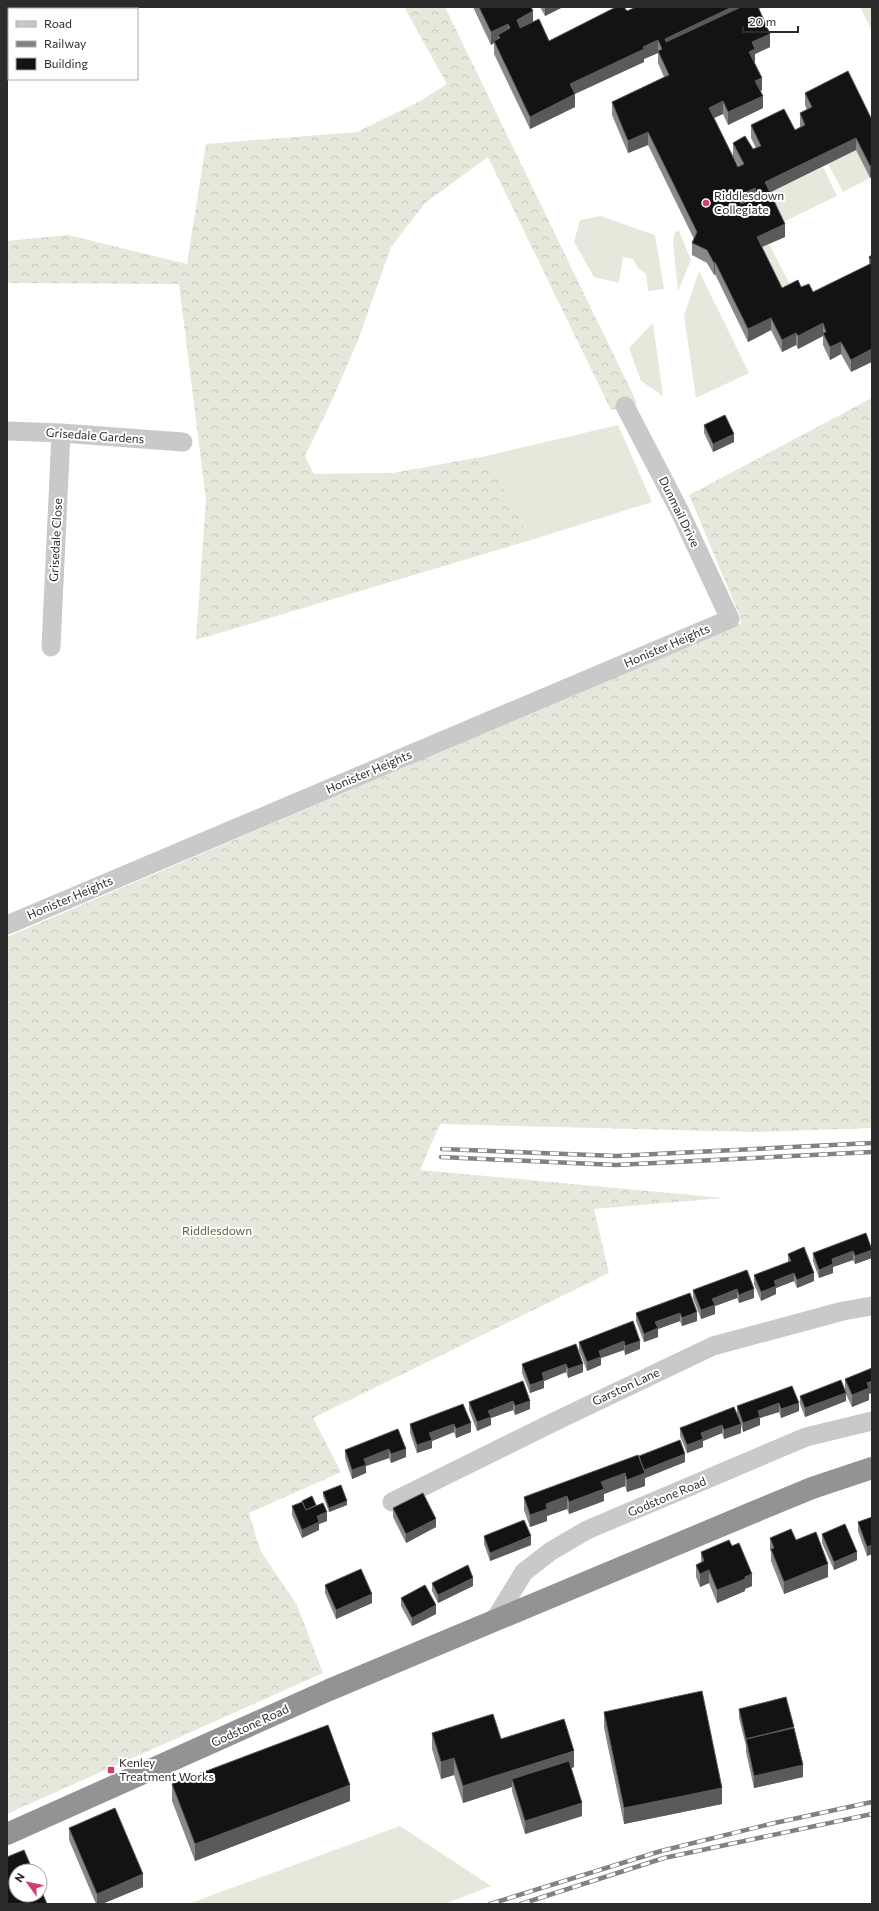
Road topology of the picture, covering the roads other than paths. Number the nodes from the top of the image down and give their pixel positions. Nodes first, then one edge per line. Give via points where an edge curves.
1 (625, 406) dead end
2 (7, 431) edge
3 (61, 433) junction
4 (183, 442) dead end
5 (730, 619) joint
6 (51, 647) dead end
7 (7, 925) edge
8 (872, 1306) edge
9 (872, 1421) edge
10 (872, 1468) edge
11 (392, 1502) dead end
12 (494, 1621) junction
13 (7, 1834) edge

1 - 5 street, Dunmail Drive via 676,503
2 - 3 street, Grisedale Gardens
3 - 4 street, Grisedale Gardens
3 - 6 street, Grisedale Close
5 - 7 street, Honister Heights
8 - 11 street, Garston Lane via 843,1311 713,1346
9 - 12 street, Godstone Road via 806,1437 587,1530 524,1572
10 - 12 highway, Godstone Road via 805,1491
12 - 13 highway, Godstone Road via 329,1690

